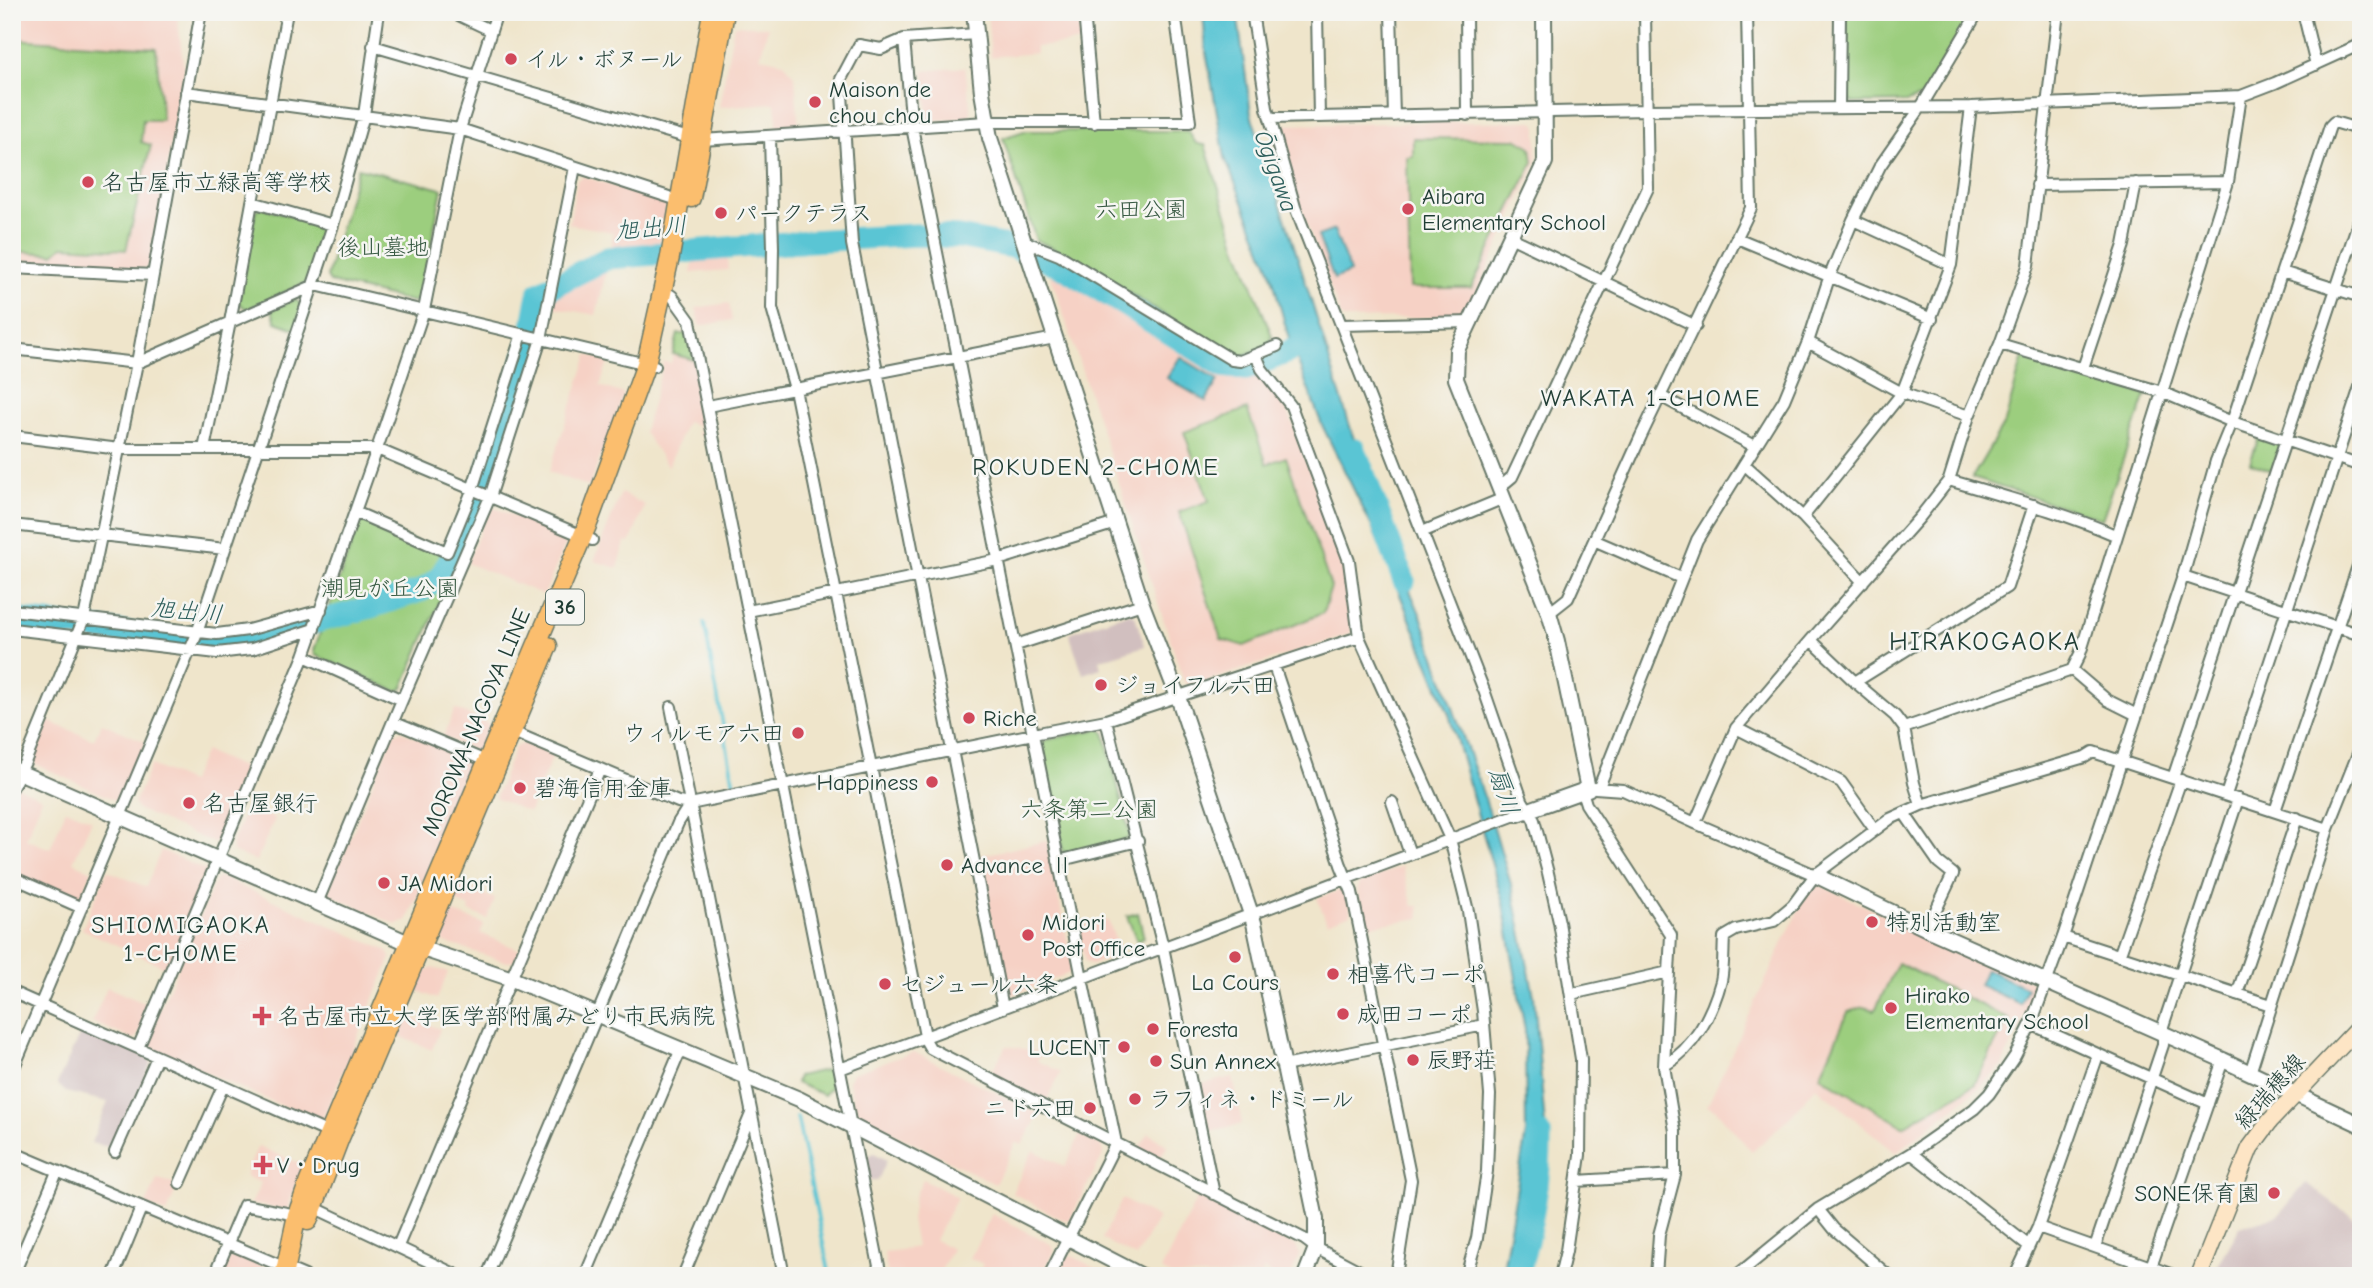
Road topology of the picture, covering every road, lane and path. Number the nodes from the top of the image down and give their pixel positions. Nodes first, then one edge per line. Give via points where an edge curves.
1 (201, 12) edge
2 (288, 12) edge
3 (379, 12) edge
4 (452, 12) edge
5 (497, 12) edge
6 (712, 12) edge
7 (724, 12) edge
8 (974, 12) edge
9 (1084, 12) edge
10 (1175, 12) edge
11 (1252, 12) edge
12 (1317, 12) edge
13 (1391, 12) edge
14 (1466, 12) edge
15 (1544, 12) edge
16 (1645, 12) edge
17 (1747, 12) edge
18 (1840, 12) edge
19 (1978, 12) edge
20 (2058, 12) edge
21 (2302, 12) edge
22 (490, 30) junction
23 (976, 34) junction
24 (904, 40) junction
25 (2361, 44) edge
26 (373, 46) junction
27 (2316, 65) junction
28 (477, 77) junction
29 (186, 92) junction
30 (2241, 96) junction
31 (271, 102) junction
32 (2048, 103) junction
33 (1839, 107) junction
34 (1921, 107) junction
35 (1970, 107) junction
36 (1748, 108) junction
37 (1646, 110) junction
38 (1546, 113) junction
39 (364, 115) junction
40 (1467, 115) junction
41 (1394, 116) junction
42 (1319, 117) junction
43 (1270, 118) junction
44 (987, 122) junction
45 (1094, 123) junction
46 (912, 127) junction
47 (460, 129) junction
48 (2361, 130) edge
49 (846, 131) junction
50 (770, 137) junction
51 (696, 139) junction
52 (575, 167) junction
53 (2228, 181) junction
54 (2136, 183) junction
55 (2037, 185) junction
56 (252, 202) junction
57 (684, 202) junction
58 (2361, 214) edge
59 (1853, 220) junction
60 (334, 225) junction
61 (1510, 237) junction
62 (1737, 238) junction
63 (1026, 248) junction
64 (1951, 265) junction
65 (12, 268) edge
66 (2283, 272) junction
67 (153, 275) junction
68 (1829, 278) junction
69 (1603, 282) junction
70 (315, 285) junction
71 (2336, 289) junction
72 (667, 293) junction
73 (2361, 297) edge
74 (424, 310) junction
75 (1932, 319) junction
76 (230, 322) junction
77 (1472, 322) junction
78 (1341, 325) junction
79 (1696, 326) junction
80 (532, 336) junction
81 (1055, 338) junction
82 (1808, 342) junction
83 (2000, 344) junction
84 (1277, 346) dead end
85 (12, 349) edge
86 (958, 357) junction
87 (1258, 361) junction
88 (137, 363) junction
89 (651, 365) junction
90 (2083, 368) junction
91 (877, 373) junction
92 (2361, 384) edge
93 (795, 389) junction
94 (2162, 392) junction
95 (1902, 393) junction
96 (1662, 397) junction
97 (708, 406) junction
98 (1969, 416) junction
99 (2232, 422) junction
100 (12, 436) edge
101 (2286, 440) junction
102 (1754, 446) junction
103 (120, 449) junction
104 (204, 449) junction
105 (260, 449) junction
106 (377, 449) junction
107 (2336, 458) junction
108 (1744, 464) junction
109 (2361, 466) edge
110 (1949, 480) junction
111 (480, 493) junction
112 (1502, 493) junction
113 (2034, 505) junction
114 (355, 512) junction
115 (1803, 517) junction
116 (1116, 523) junction
117 (12, 525) edge
118 (1422, 532) junction
119 (102, 536) junction
120 (2115, 536) junction
121 (587, 538) junction
122 (1596, 541) junction
123 (225, 549) junction
124 (2361, 558) edge
125 (998, 560) junction
126 (2183, 576) junction
127 (917, 577) junction
128 (1681, 578) junction
129 (1863, 582) junction
130 (835, 593) junction
131 (2235, 593) junction
132 (1142, 604) junction
133 (12, 610) edge
134 (2286, 610) junction
135 (747, 611) junction
136 (320, 612) junction
137 (1549, 613) junction
138 (81, 627) junction
139 (2337, 627) junction
140 (314, 628) junction
141 (12, 629) edge
142 (2361, 635) edge
143 (1359, 638) junction
144 (1811, 639) junction
145 (195, 641) junction
146 (1016, 645) junction
147 (304, 656) junction
148 (1274, 666) junction
149 (2072, 670) junction
150 (1855, 682) junction
151 (1178, 697) junction
152 (402, 700) junction
153 (671, 707) dead end
154 (2137, 715) junction
155 (1106, 720) junction
156 (393, 722) junction
157 (1736, 728) junction
158 (1904, 728) junction
159 (513, 732) junction
160 (1033, 734) junction
161 (2361, 746) edge
162 (951, 751) junction
163 (2120, 760) junction
164 (486, 761) junction
165 (870, 766) junction
166 (600, 769) junction
167 (16, 771) edge
168 (2177, 779) junction
169 (782, 784) junction
170 (12, 788) edge
171 (1590, 789) junction
172 (2226, 795) junction
173 (2238, 799) junction
174 (1392, 802) dead end
175 (690, 804) junction
176 (1921, 805) junction
177 (2276, 811) junction
178 (1523, 812) junction
179 (1904, 813) junction
180 (119, 817) junction
181 (2297, 818) junction
182 (1695, 823) junction
183 (2328, 829) junction
184 (1875, 830) junction
185 (1450, 839) junction
186 (1138, 841) junction
187 (1410, 854) junction
188 (219, 859) junction
189 (1058, 861) junction
190 (1815, 875) junction
191 (12, 877) edge
192 (1346, 878) junction
193 (317, 904) junction
194 (82, 908) junction
195 (1250, 914) junction
196 (1927, 929) junction
197 (2063, 937) junction
198 (414, 945) junction
199 (1163, 947) junction
200 (2119, 956) junction
201 (1669, 972) junction
202 (2179, 976) junction
203 (1082, 978) junction
204 (512, 979) junction
205 (2046, 982) junction
206 (12, 992) edge
207 (1571, 994) junction
208 (2237, 994) junction
209 (40, 1004) junction
210 (2271, 1005) junction
211 (1003, 1008) junction
212 (598, 1014) junction
213 (2031, 1024) junction
214 (1484, 1025) junction
215 (2361, 1025) edge
216 (2162, 1034) junction
217 (925, 1037) junction
218 (1384, 1046) junction
219 (138, 1048) junction
220 (681, 1049) junction
221 (2098, 1055) junction
222 (157, 1057) junction
223 (2224, 1060) junction
224 (1284, 1066) junction
225 (1664, 1066) junction
226 (840, 1069) junction
227 (12, 1072) edge
228 (2250, 1073) junction
229 (744, 1076) junction
230 (2152, 1079) junction
231 (223, 1086) junction
232 (2295, 1096) junction
233 (2208, 1104) junction
234 (751, 1113) junction
235 (2361, 1125) edge
236 (851, 1126) junction
237 (329, 1133) junction
238 (1116, 1143) junction
239 (12, 1152) edge
240 (115, 1152) dead end
241 (1910, 1153) junction
242 (57, 1172) junction
243 (1675, 1175) junction
244 (1577, 1181) junction
245 (180, 1183) dead end
246 (1214, 1194) junction
247 (141, 1208) junction
248 (1818, 1209) junction
249 (305, 1211) junction
250 (2038, 1227) junction
251 (1068, 1238) junction
252 (227, 1244) junction
253 (398, 1246) junction
254 (2029, 1246) junction
255 (2095, 1247) junction
256 (1316, 1248) junction
257 (2151, 1267) junction
258 (294, 1274) edge
259 (13, 1276) edge
260 (113, 1276) edge
261 (214, 1276) edge
262 (459, 1276) edge
263 (487, 1276) edge
264 (585, 1276) edge
265 (683, 1276) edge
266 (784, 1276) edge
267 (881, 1276) edge
268 (1049, 1276) edge
269 (1142, 1276) edge
270 (1305, 1276) edge
271 (1369, 1276) edge
272 (1396, 1276) edge
273 (1466, 1276) edge
274 (1560, 1276) edge
275 (1656, 1276) edge
276 (1736, 1276) edge
277 (1889, 1276) edge
278 (2015, 1276) edge
279 (2176, 1276) edge
280 (2199, 1276) edge

1 - 29 street
2 - 31 street
3 - 26 street
4 - 22 street
5 - 22 street
6 - 51 main road, MOROWA-NAGOYA LINE / 36
7 - 51 main road, MOROWA-NAGOYA LINE / 36
8 - 23 street
9 - 45 street
10 - 45 street via 1190,122
11 - 43 street
12 - 42 street
13 - 41 street
14 - 40 street
15 - 38 street
16 - 37 street
17 - 36 street
18 - 33 street
19 - 34 street
20 - 32 street
21 - 27 street
22 - 28 street
23 - 24 street
23 - 44 street
24 - 46 street
24 - 49 street via 881,49 859,45 841,79
25 - 27 street
26 - 28 street
26 - 39 street
27 - 30 street
28 - 47 street
28 - 51 street
29 - 31 street
29 - 67 street
30 - 32 street
30 - 53 street
31 - 39 street
31 - 56 street
32 - 35 street
32 - 55 street
33 - 34 street
33 - 36 street
34 - 35 street
34 - 59 street via 1881,166
35 - 64 street
36 - 37 street
36 - 62 street via 1751,208
37 - 38 street
37 - 69 street via 1648,188
38 - 40 street
38 - 61 street via 1545,162
39 - 47 street
39 - 60 street
40 - 41 street
41 - 42 street
42 - 43 street
43 - 78 street via 1295,207
44 - 45 street
44 - 46 street
44 - 63 street
46 - 49 street
46 - 86 street
47 - 52 street
47 - 74 street
48 - 66 street via 2334,122 2330,126
49 - 50 street
49 - 91 street via 852,240
50 - 51 street
50 - 93 street via 772,308
51 - 57 main road, MOROWA-NAGOYA LINE / 36
52 - 57 street
52 - 80 street via 552,288
53 - 54 street
53 - 94 street
54 - 55 street
54 - 90 street via 2124,245
55 - 83 street via 2028,266
56 - 60 street
56 - 76 street
57 - 72 main road, MOROWA-NAGOYA LINE / 36
58 - 71 street
59 - 64 street
59 - 68 street
60 - 70 street
61 - 69 street
61 - 77 street
62 - 68 street
62 - 79 street
63 - 81 street
63 - 87 street via 1059,255 1223,356
64 - 75 street
65 - 67 street
66 - 71 street
66 - 99 street
67 - 88 street
68 - 75 street
68 - 82 street
69 - 79 street
69 - 112 street
70 - 74 street
70 - 76 street
70 - 105 street
71 - 73 street
71 - 101 street
72 - 89 main road, MOROWA-NAGOYA LINE / 36
72 - 97 street via 690,321
74 - 80 street
74 - 106 street
75 - 95 street
76 - 88 street
76 - 104 street
77 - 78 street
77 - 112 street via 1457,350 1456,379
78 - 118 street
79 - 96 street
80 - 89 street
80 - 111 street
80 - 111 street
81 - 86 street
81 - 116 street
82 - 95 street
82 - 102 street via 1784,400
83 - 90 street
83 - 98 street
84 - 87 street
85 - 88 street
86 - 91 street
86 - 125 street
87 - 143 street via 1292,406 1349,561
88 - 103 street
89 - 121 main road, MOROWA-NAGOYA LINE / 36 via 637,426
90 - 94 street
91 - 93 street
91 - 127 street
92 - 107 street
93 - 97 street
93 - 130 street
94 - 99 street
94 - 120 street
95 - 98 street
95 - 115 street
96 - 102 street
96 - 122 street
97 - 135 street
98 - 110 street
99 - 101 street
99 - 126 street
100 - 103 street
101 - 107 street
101 - 131 street
102 - 108 street
103 - 104 street
103 - 119 street
104 - 105 street
105 - 106 street
105 - 123 street
106 - 111 street
106 - 114 street
107 - 109 street
107 - 134 street
108 - 115 street
108 - 128 street via 1697,540
110 - 113 street
110 - 129 street
111 - 114 street via 447,552
111 - 121 street
111 - 152 street
112 - 118 street
112 - 137 street
113 - 120 street
113 - 150 street via 2007,587
114 - 136 street
115 - 129 street
116 - 125 street
116 - 132 street
117 - 119 street
118 - 178 street
119 - 123 street
119 - 138 street
120 - 149 street
121 - 159 main road, MOROWA-NAGOYA LINE / 36
121 - 164 main road, MOROWA-NAGOYA LINE / 36
122 - 128 street
122 - 137 street via 1569,598
123 - 145 street
124 - 139 street
125 - 127 street
125 - 146 street
126 - 131 street
126 - 154 street
127 - 130 street
127 - 162 street
128 - 171 street
129 - 144 street
130 - 135 street
130 - 165 street
131 - 134 street
131 - 168 street
132 - 146 street
132 - 151 street
133 - 138 street
134 - 139 street
134 - 172 street
135 - 169 street
136 - 140 street
136 - 145 street
137 - 171 street
138 - 141 street
138 - 145 street
138 - 145 street
138 - 167 street
139 - 142 street
139 - 177 street
140 - 145 street via 252,649 217,653
140 - 147 street
143 - 148 street
143 - 185 street
144 - 150 street
144 - 157 street
145 - 180 street
146 - 160 street
147 - 152 street
147 - 188 street
148 - 151 street
148 - 192 street
149 - 154 street via 2107,700
149 - 158 street
150 - 158 street
151 - 155 street
151 - 195 street
152 - 156 street
153 - 175 street
154 - 163 street
155 - 160 street
155 - 186 street
156 - 164 street
156 - 193 street
157 - 182 street
157 - 184 street via 1841,782
158 - 176 street
159 - 166 street
159 - 198 main road, MOROWA-NAGOYA LINE / 36
160 - 162 street
160 - 189 street
161 - 183 street
162 - 165 street
162 - 211 street
163 - 168 street
163 - 176 street via 2093,752
163 - 197 street
164 - 198 main road, MOROWA-NAGOYA LINE / 36
165 - 169 street
165 - 217 street
166 - 175 street
166 - 204 street
167 - 170 street
167 - 180 street
168 - 172 street
168 - 200 street
169 - 175 street
169 - 226 street
171 - 178 street
171 - 182 street via 1623,790
171 - 201 street via 1586,804 1671,935
172 - 173 street
173 - 177 street
173 - 202 street
174 - 187 street
175 - 212 street
175 - 229 street
176 - 179 street
177 - 181 street
178 - 185 street
178 - 207 street via 1534,820 1548,873
179 - 184 street
179 - 196 street via 1938,862 1953,874
180 - 188 street
180 - 194 street
181 - 183 street
181 - 208 street
182 - 190 street
183 - 210 street
184 - 190 street
185 - 187 street
185 - 214 street via 1468,911
186 - 189 street
186 - 199 street
187 - 192 street
188 - 193 street
188 - 219 street
189 - 203 street
190 - 196 street
190 - 225 street via 1793,905 1774,921 1724,937 1721,979 1708,1018 1681,1055
191 - 194 street
192 - 195 street
192 - 218 street
193 - 198 street
194 - 209 street
195 - 199 street
195 - 224 street
196 - 205 street
197 - 200 street
197 - 205 street
198 - 204 street
198 - 237 main road, MOROWA-NAGOYA LINE / 36
198 - 249 main road, MOROWA-NAGOYA LINE / 36
199 - 203 street
199 - 246 street
200 - 202 street
201 - 207 street
201 - 225 street
202 - 208 street
202 - 216 street
203 - 211 street
203 - 238 street
204 - 212 street
204 - 253 street
205 - 213 street
205 - 216 street
206 - 209 street
207 - 244 street via 1581,1059
208 - 210 street
209 - 219 street
209 - 227 street
210 - 228 street
211 - 217 street
212 - 220 street
212 - 263 street
213 - 221 street
213 - 241 street via 1989,1094
214 - 218 street
214 - 273 street via 1490,1095 1488,1171
215 - 232 main road, 緑瑞穂線
216 - 223 street
216 - 230 street
217 - 226 street
217 - 238 street via 930,1048 940,1054
218 - 224 street
218 - 272 street via 1411,1180
219 - 222 street
220 - 229 street
220 - 264 street
221 - 230 street
221 - 250 street
222 - 231 street
222 - 240 street
223 - 228 street
223 - 233 street
224 - 256 street via 1316,1219
225 - 243 street via 1675,1131
226 - 236 street
228 - 232 street
229 - 234 street
229 - 236 street
230 - 233 street
230 - 255 street
231 - 237 street
231 - 245 street
232 - 235 street
232 - 280 main road, 緑瑞穂線 via 2249,1148
233 - 257 street
234 - 265 street
234 - 266 street
236 - 251 street
236 - 267 street
237 - 249 main road, MOROWA-NAGOYA LINE / 36
238 - 246 street
238 - 251 street
239 - 242 street
241 - 248 street
241 - 254 street
242 - 247 street
242 - 259 street
243 - 244 street
243 - 275 street via 1659,1235
244 - 274 street
246 - 256 street
247 - 252 street
247 - 260 street
248 - 276 street
248 - 277 street via 1834,1229
249 - 252 street via 244,1205
249 - 253 street
249 - 258 main road, MOROWA-NAGOYA LINE / 36
250 - 254 street
250 - 255 street
251 - 268 street
251 - 269 street
252 - 258 street
252 - 261 street
253 - 262 street
254 - 278 street
255 - 257 street
256 - 270 street
256 - 271 street
257 - 279 street

